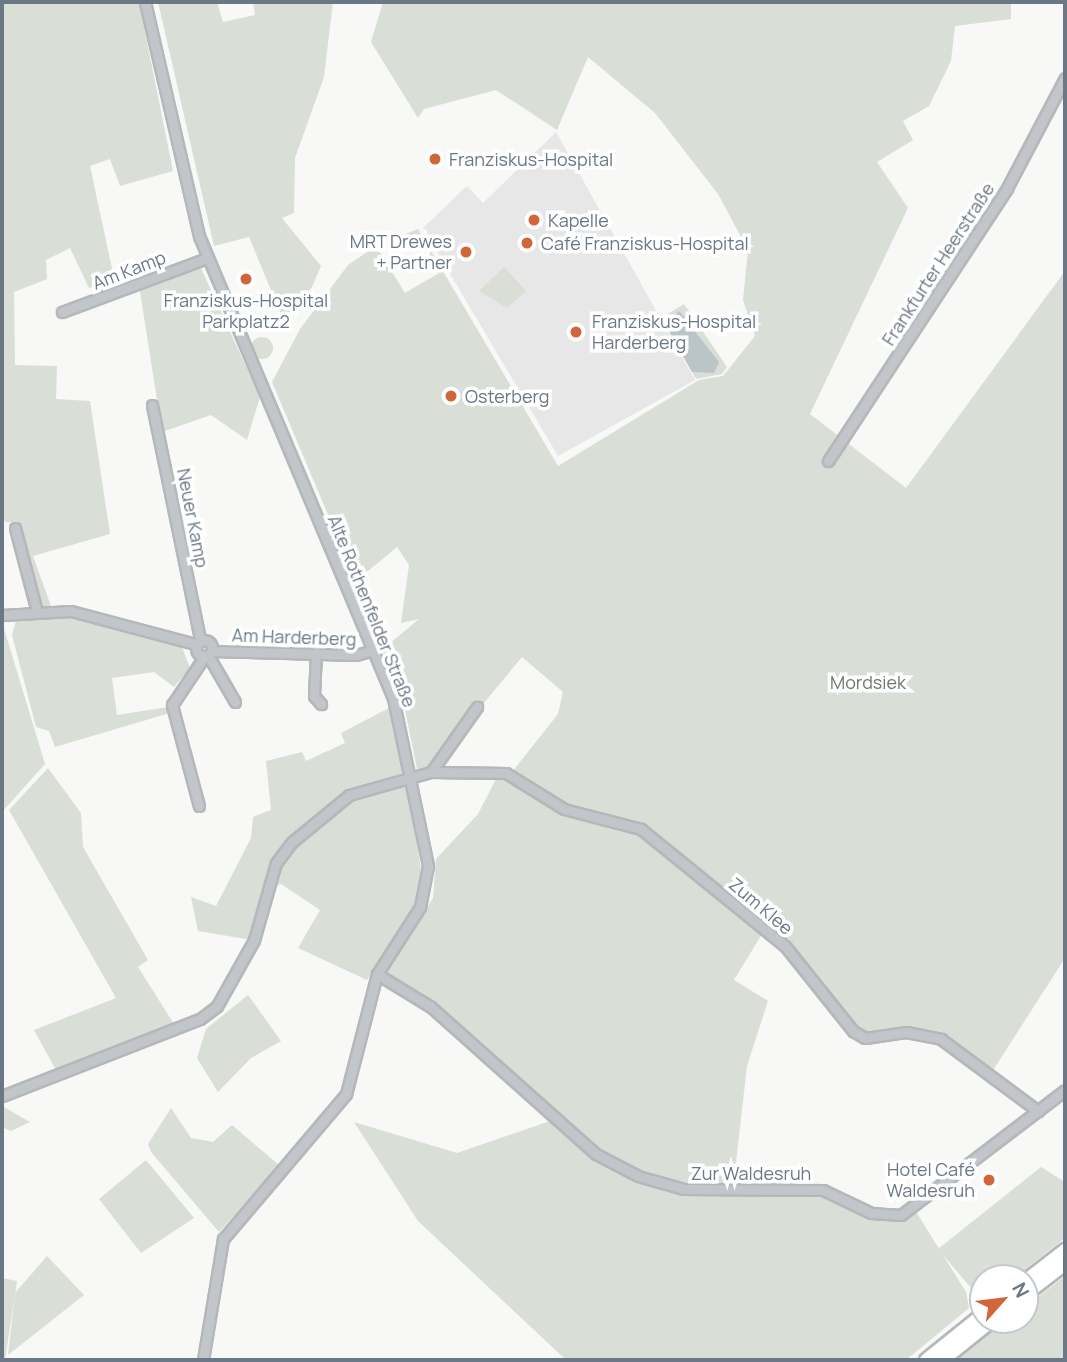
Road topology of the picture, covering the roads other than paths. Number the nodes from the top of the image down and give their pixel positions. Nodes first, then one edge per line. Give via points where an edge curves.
1 (145, 2) edge
2 (1065, 78) edge
3 (207, 258) junction
4 (62, 312) dead end
5 (152, 405) dead end
6 (828, 461) dead end
7 (15, 528) dead end
8 (37, 612) junction
9 (2, 615) edge
10 (198, 641) junction
11 (373, 650) junction
12 (316, 653) junction
13 (208, 655) junction
14 (235, 702) dead end
15 (321, 704) dead end
16 (477, 707) dead end
17 (431, 772) junction
18 (410, 776) junction
19 (199, 806) dead end
20 (377, 974) junction
21 (1065, 1090) edge
22 (2, 1096) edge
23 (1038, 1111) junction
24 (1065, 1250) edge
25 (1065, 1264) edge
26 (1039, 1270) edge
27 (1039, 1284) edge
28 (969, 1325) edge
29 (976, 1334) edge
30 (202, 1360) edge
31 (926, 1360) edge
32 (943, 1360) edge

1 - 3 street, Alte Rothenfelder Straße via 183,182
2 - 6 street, Frankfurter Heerstraße via 1007,188
3 - 4 street, Am Kamp
3 - 11 street, Alte Rothenfelder Straße
5 - 10 street, Neuer Kamp
7 - 8 street
8 - 9 street
8 - 10 street via 71,611
10 - 13 street
11 - 12 street, Am Harderberg
11 - 18 street, Alte Rothenfelder Straße via 399,719
12 - 13 street, Am Harderberg
12 - 15 street via 314,696
13 - 14 street
13 - 19 street via 172,705
16 - 17 street
17 - 18 street, Zum Klee
17 - 23 street, Zum Klee via 506,773 564,809 641,830 785,946 853,1031 865,1038 906,1032 942,1039
18 - 20 street, Alte Rothenfelder Straße via 427,882 420,907
18 - 22 street, Zum Klee via 349,795 292,842 276,863 254,940 217,1006 200,1019
20 - 23 street, Zur Waldesruh via 431,1007 596,1154 638,1176 684,1189 823,1190 871,1213 901,1215
20 - 30 street, Alte Rothenfelder Straße via 346,1094 223,1239
21 - 23 street, Zur Waldesruh
24 - 26 highway
25 - 27 highway
28 - 31 highway
29 - 32 highway

